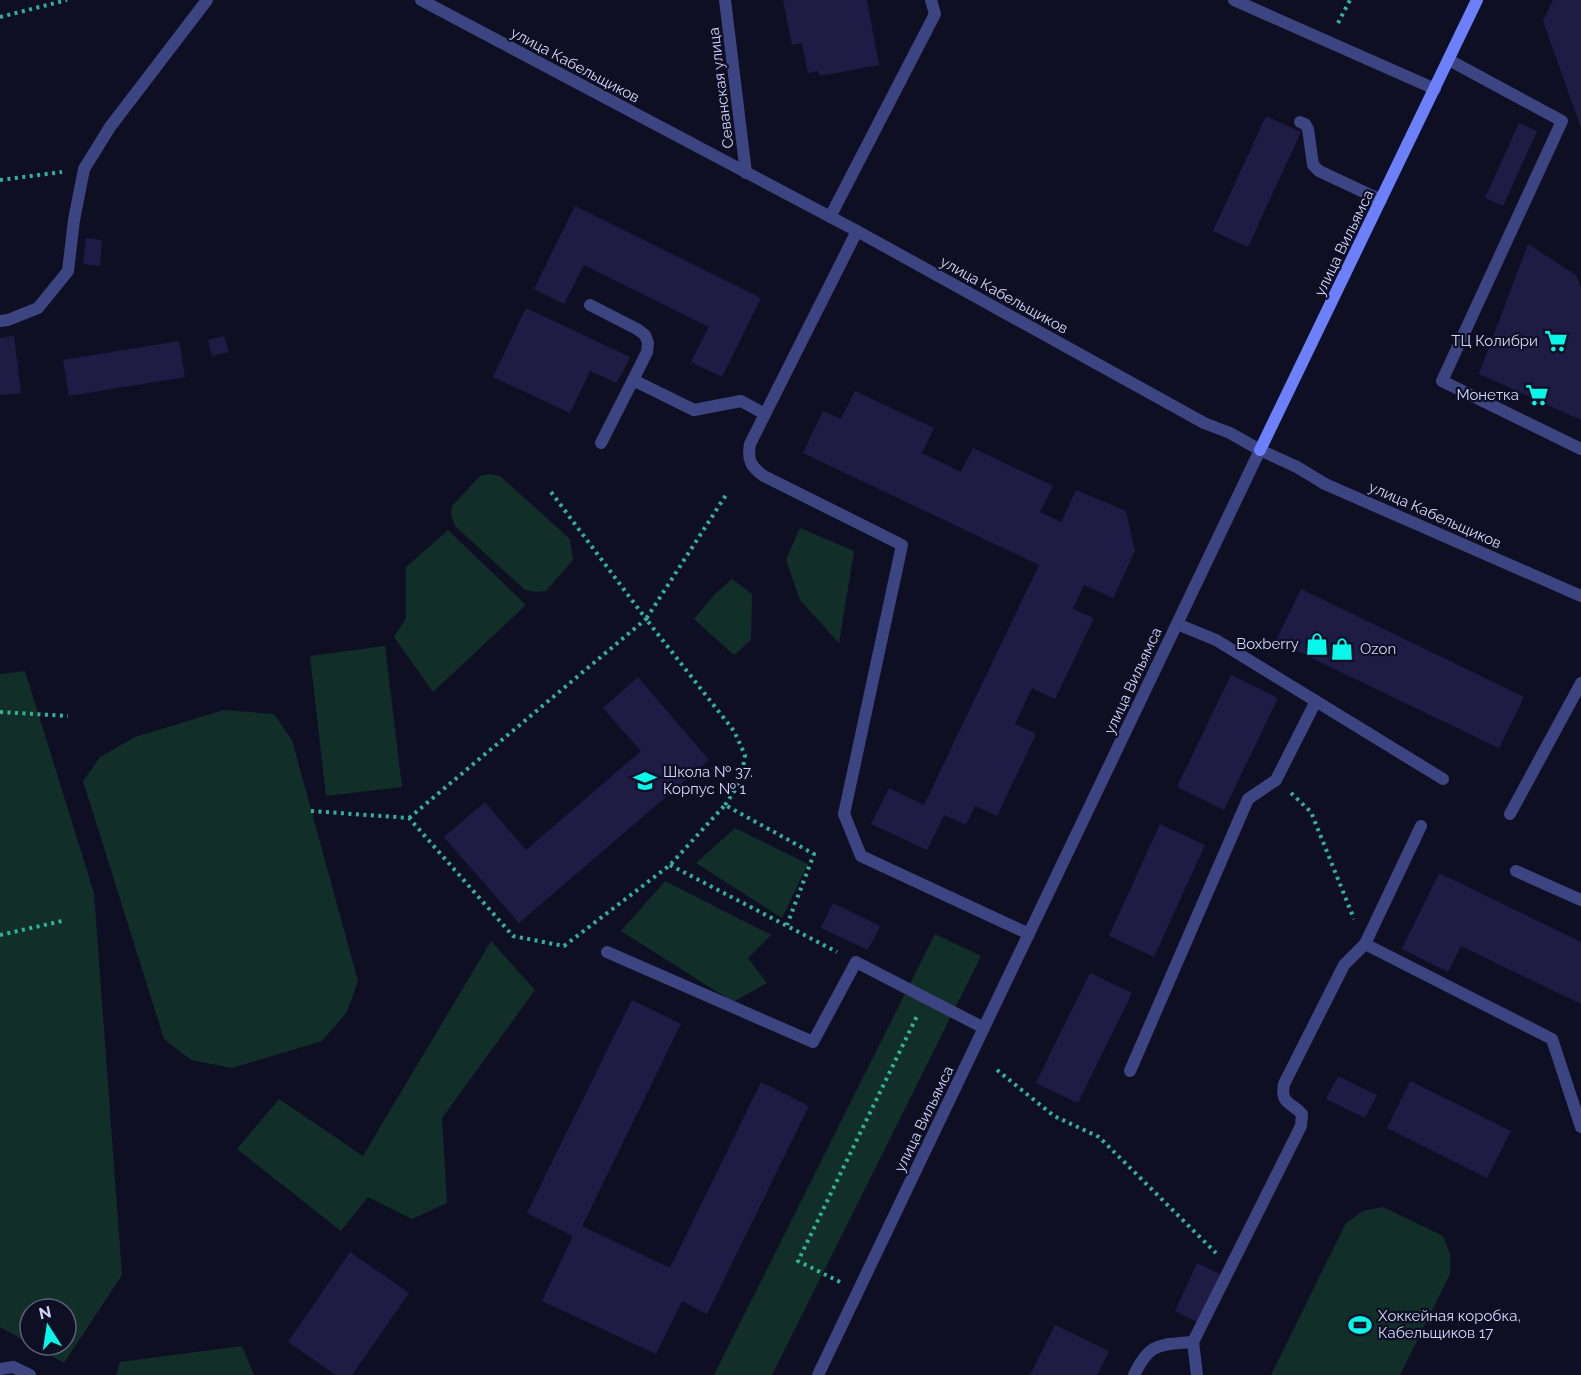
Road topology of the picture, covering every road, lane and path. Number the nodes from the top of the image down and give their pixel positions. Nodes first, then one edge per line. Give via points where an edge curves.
1 (67, 0) edge
2 (207, 0) edge
3 (725, 0) edge
4 (932, 0) edge
5 (1234, 0) edge
6 (1350, 0) edge
7 (1477, 0) edge
8 (425, 1) edge
9 (0, 17) edge
10 (1329, 41) junction
11 (1449, 60) junction
12 (1435, 89) junction
13 (1300, 122) dead end
14 (84, 169) junction
15 (746, 173) junction
16 (0, 180) edge
17 (1381, 200) junction
18 (830, 217) junction
19 (857, 231) junction
20 (590, 305) dead end
21 (0, 321) edge
22 (633, 380) junction
23 (765, 414) junction
24 (601, 443) dead end
25 (1581, 449) edge
26 (1260, 450) junction
27 (551, 492) dead end
28 (726, 495) dead end
29 (1581, 596) edge
30 (646, 619) junction
31 (1177, 624) junction
32 (1581, 683) edge
33 (1316, 701) junction
34 (0, 712) edge
35 (68, 716) dead end
36 (1443, 779) dead end
37 (1276, 780) junction
38 (725, 805) junction
39 (311, 811) dead end
40 (1510, 814) dead end
41 (409, 819) junction
42 (1421, 826) dead end
43 (670, 865) junction
44 (1516, 871) dead end
45 (1581, 900) edge
46 (62, 921) dead end
47 (787, 925) junction
48 (1029, 934) junction
49 (0, 935) edge
50 (1365, 944) junction
51 (607, 951) dead end
52 (856, 962) junction
53 (925, 999) junction
54 (984, 1028) junction
55 (997, 1070) dead end
56 (1130, 1071) dead end
57 (1581, 1127) edge
58 (1230, 1268) junction
59 (842, 1282) dead end
60 (1193, 1342) junction
61 (0, 1369) edge
62 (30, 1375) edge
63 (818, 1375) edge
64 (1134, 1375) edge
65 (1197, 1375) edge

1 - 9 path
2 - 14 street via 110,127
3 - 15 street, Севанская улица
4 - 18 street via 935,14
5 - 10 street
6 - 10 path
7 - 11 street, улица Вильямса
8 - 15 street, улица Кабельщиков
10 - 12 street
11 - 12 street, улица Вильямса
11 - 25 street via 1562,121 1442,381
12 - 17 street, улица Вильямса
13 - 17 street via 1308,129 1313,165 1318,171
14 - 16 path
14 - 21 street via 68,271 38,308
15 - 18 street, улица Кабельщиков
17 - 26 street, улица Вильямса
18 - 19 street, улица Кабельщиков
19 - 23 street
19 - 26 street, улица Кабельщиков via 1204,423
20 - 22 street via 645,335 647,352
22 - 23 street via 694,410 741,402
22 - 24 street
23 - 48 street via 750,444 748,457 753,468 902,546 844,814 861,856
26 - 29 street, улица Кабельщиков via 1325,483
26 - 31 street, улица Вильямса
27 - 30 path
28 - 30 path
30 - 38 path via 734,732 745,755 741,781
30 - 41 path
31 - 33 street via 1216,640
31 - 48 street, улица Вильямса
32 - 40 street
33 - 36 street
33 - 37 street
34 - 35 path
37 - 50 path via 1311,812
37 - 56 street via 1248,799
38 - 43 path
38 - 47 path via 814,854
39 - 41 path
41 - 43 path via 513,936 564,946
42 - 50 street
43 - 47 path
44 - 45 street
46 - 49 path
47 - 52 path
48 - 54 street, улица Вильямса
50 - 57 street via 1552,1039
50 - 58 street via 1344,964 1284,1084 1284,1099 1302,1113 1303,1119
51 - 52 street via 813,1042
52 - 53 street
53 - 54 street
53 - 59 path via 798,1261
54 - 63 street, улица Вильямса
55 - 58 path via 1054,1116 1099,1137
58 - 60 street
60 - 64 street via 1154,1347 1145,1354
60 - 65 street
61 - 62 street via 14,1367

